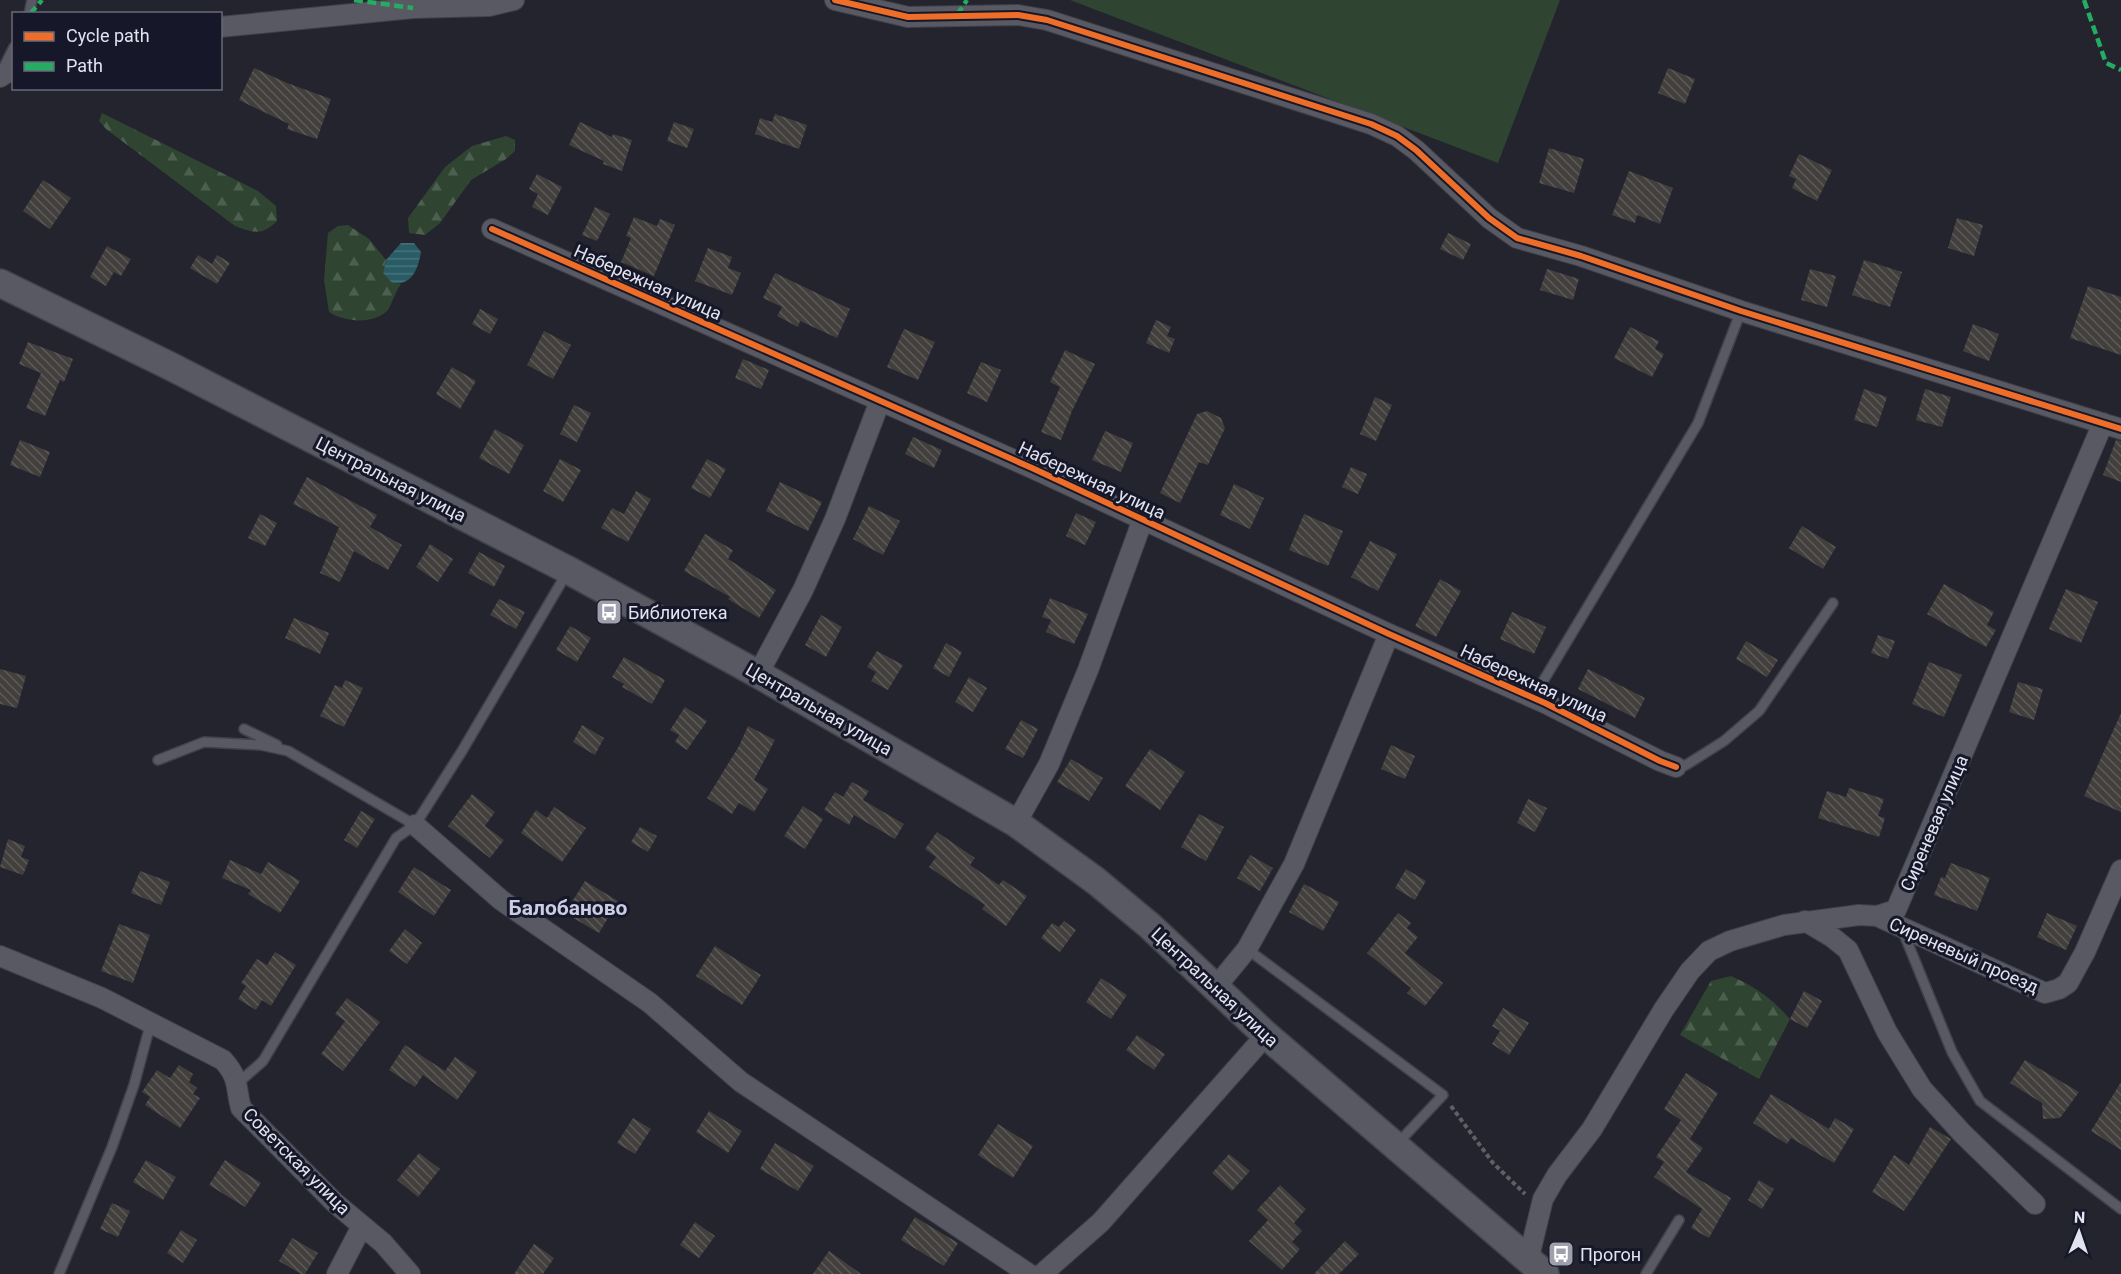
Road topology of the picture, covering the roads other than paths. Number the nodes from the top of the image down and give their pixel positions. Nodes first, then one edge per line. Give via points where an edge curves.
1 (514, 0) edge
2 (835, 0) edge
3 (222, 27) edge
4 (12, 52) edge
5 (0, 77) edge
6 (492, 229) dead end
7 (0, 283) edge
8 (1741, 311) junction
9 (880, 401) junction
10 (2112, 426) edge
11 (1143, 519) junction
12 (568, 570) junction
13 (1833, 603) dead end
14 (1389, 634) junction
15 (758, 674) junction
16 (1533, 698) junction
17 (244, 729) dead end
18 (288, 751) junction
19 (158, 760) dead end
20 (1676, 766) joint
21 (1016, 823) junction
22 (415, 825) junction
23 (2121, 870) edge
24 (1877, 916) junction
25 (1805, 921) junction
26 (1902, 927) junction
27 (1248, 949) junction
28 (0, 956) edge
29 (1215, 988) junction
30 (152, 1022) junction
31 (1266, 1035) junction
32 (238, 1083) junction
33 (1396, 1146) junction
34 (2035, 1204) dead end
35 (2121, 1209) edge
36 (1679, 1220) dead end
37 (362, 1226) junction
38 (1536, 1267) edge
39 (59, 1274) edge
40 (337, 1274) edge
41 (410, 1274) edge
42 (1029, 1274) edge
43 (1042, 1274) edge
44 (1646, 1274) edge

1 - 3 street via 489,6 412,8
2 - 8 street via 908,17 1018,15 1047,20 1371,124 1416,150 1489,218 1517,238
4 - 5 lane
6 - 9 street, Набережная улица
7 - 12 main road, Центральная улица
8 - 10 street
8 - 16 lane via 1703,414
9 - 11 street, Набережная улица
9 - 15 street via 803,591
10 - 24 street, Сиреневая улица via 1904,895 1896,910
11 - 14 street, Набережная улица
11 - 21 street via 1062,733
12 - 15 main road, Центральная улица
12 - 22 lane
13 - 20 lane via 1759,711 1725,741 1686,765
14 - 16 street, Набережная улица
14 - 27 street via 1294,864
15 - 21 main road, Центральная улица
16 - 20 street, Набережная улица
17 - 18 lane
18 - 19 lane via 261,745 204,742
18 - 22 lane
21 - 29 main road, Центральная улица via 1096,881
22 - 32 lane via 396,838 263,1061
22 - 42 street via 501,900 650,1003 741,1082
23 - 26 street, Сиреневый проезд via 2068,983 2045,993
24 - 25 street
24 - 26 street, Сиреневый проезд
25 - 34 street via 1848,950 1887,1032 1922,1089
25 - 38 street via 1730,941 1709,951 1690,971 1592,1129 1543,1199
26 - 35 lane via 1952,1052 1980,1101
27 - 29 street
27 - 33 lane via 1443,1095
28 - 30 street, Советская улица
29 - 31 main road, Центральная улица
30 - 32 street, Советская улица via 223,1060
30 - 39 lane via 112,1147
31 - 33 main road, Центральная улица
31 - 43 street via 1101,1222
32 - 37 street, Советская улица via 241,1108
33 - 38 main road, Центральная улица
36 - 44 lane
37 - 40 street
37 - 41 street, Советская улица

